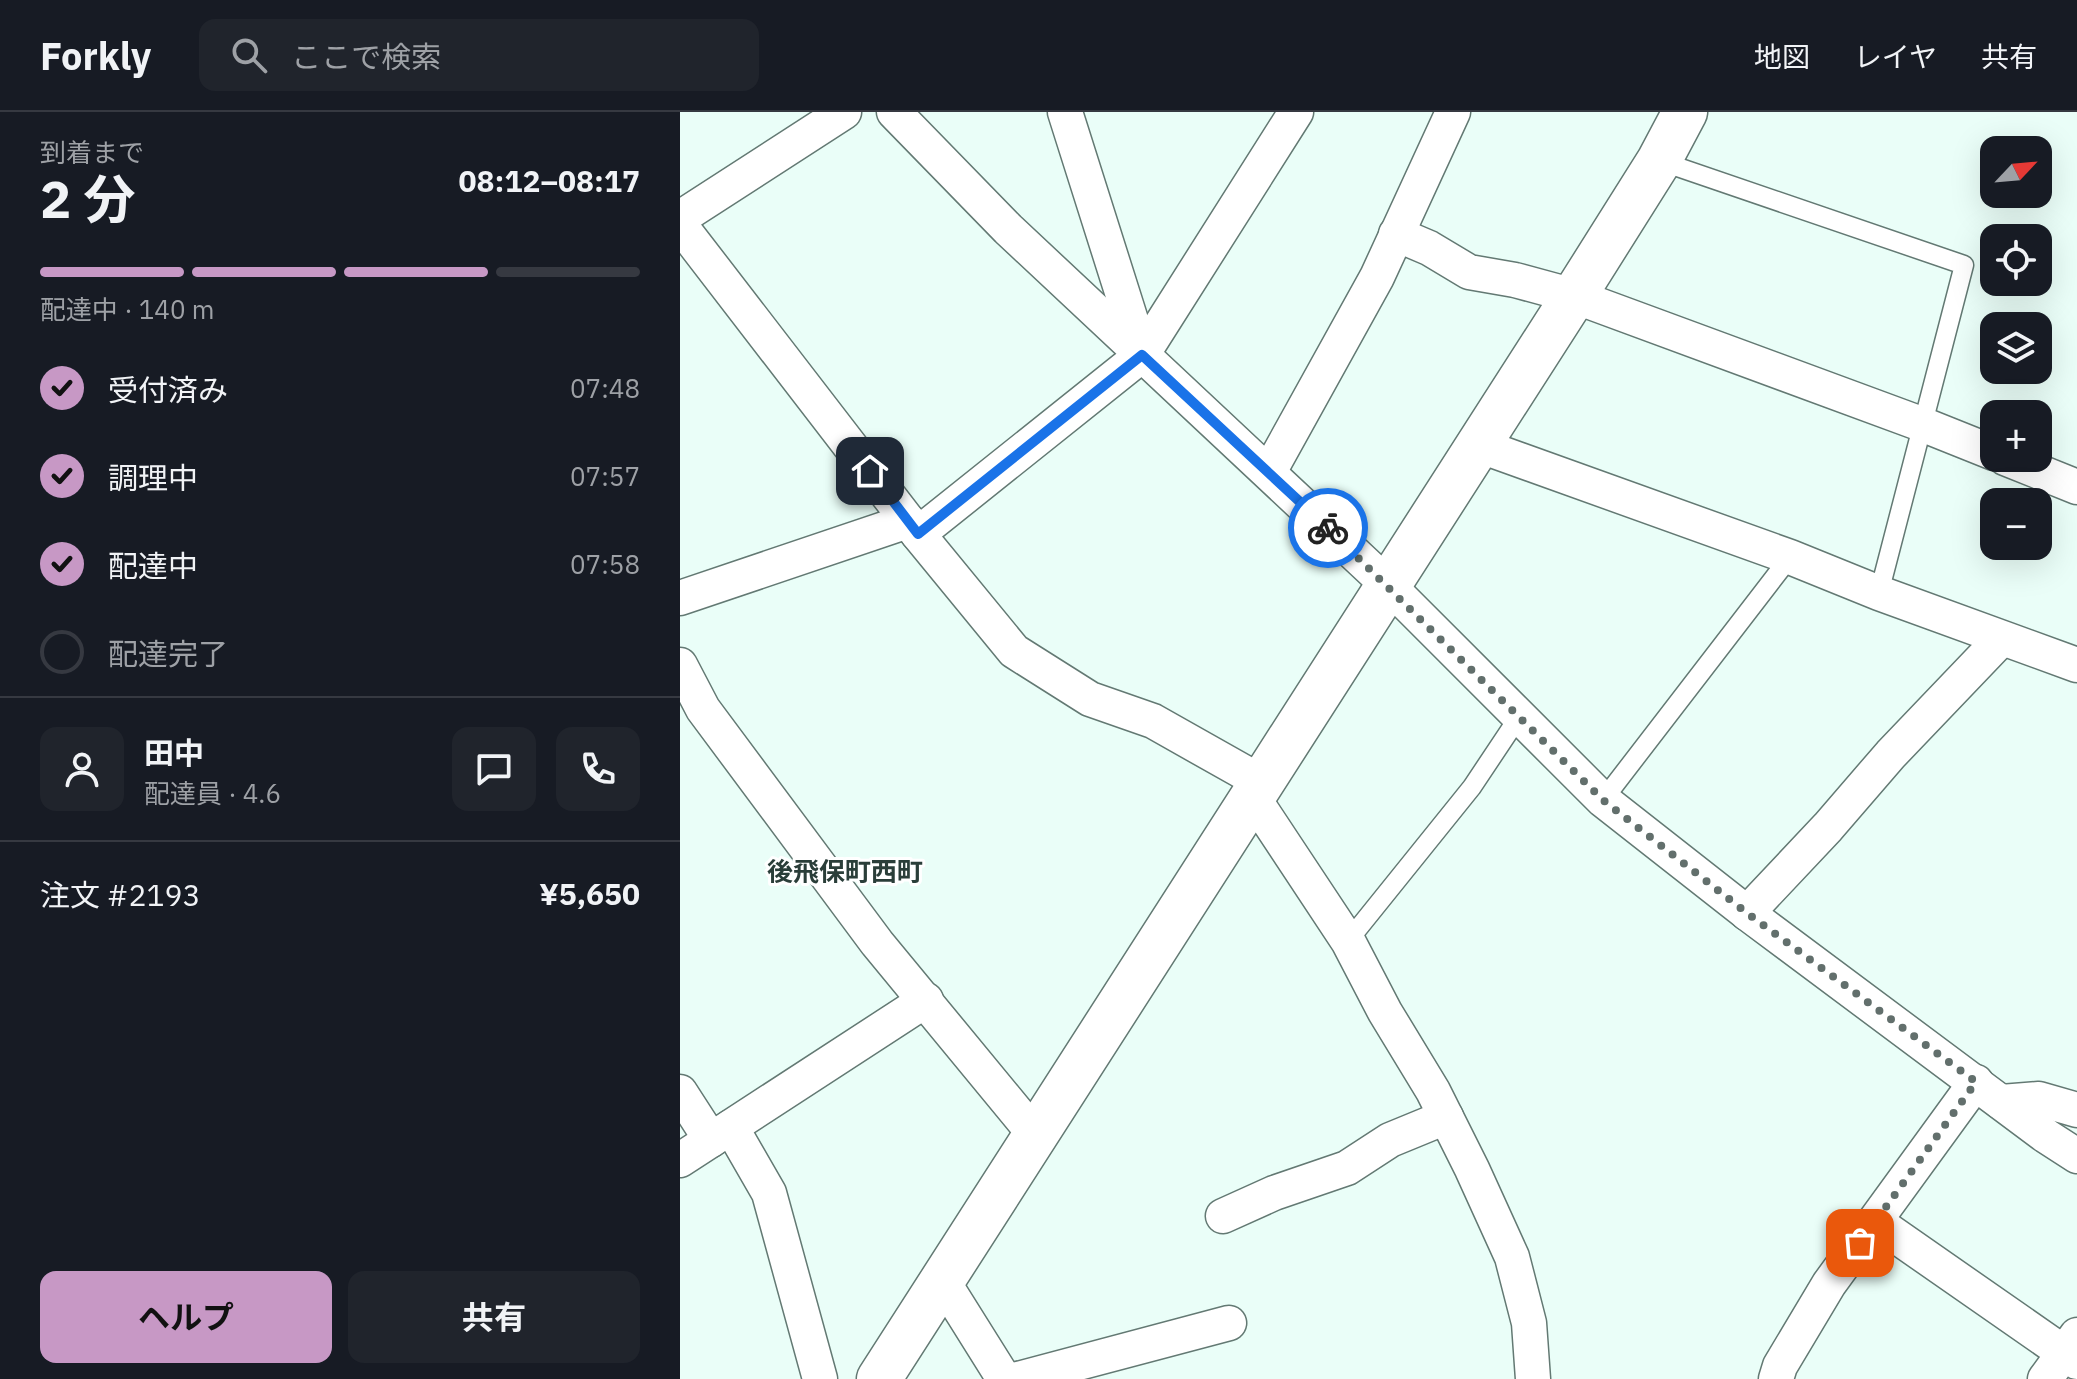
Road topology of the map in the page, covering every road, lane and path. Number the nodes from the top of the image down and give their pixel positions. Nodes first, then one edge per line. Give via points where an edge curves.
1 (844, 112) edge
2 (894, 112) edge
3 (1065, 112) edge
4 (1296, 112) edge
5 (1453, 112) edge
6 (1685, 112) edge
7 (1659, 161) junction
8 (680, 218) edge
9 (680, 225) edge
10 (1396, 234) junction
11 (1574, 296) junction
12 (1142, 355) junction
13 (1924, 425) junction
14 (1478, 445) junction
15 (1980, 447) edge
16 (1269, 472) junction
17 (2040, 472) edge
18 (2077, 487) edge
19 (913, 527) junction
20 (1790, 557) junction
21 (1388, 585) junction
22 (1879, 593) junction
23 (680, 598) edge
24 (2001, 639) junction
25 (680, 665) edge
26 (2077, 665) edge
27 (1518, 718) junction
28 (1256, 793) junction
29 (1603, 800) junction
30 (1747, 913) junction
31 (1348, 941) junction
32 (926, 1000) junction
33 (680, 1092) edge
34 (1989, 1092) junction
35 (2077, 1110) edge
36 (1446, 1117) junction
37 (721, 1133) junction
38 (1037, 1137) junction
39 (2077, 1156) edge
40 (680, 1160) edge
41 (1223, 1216) dead end
42 (1876, 1222) junction
43 (942, 1280) junction
44 (1229, 1323) dead end
45 (2066, 1357) edge
46 (820, 1379) edge
47 (879, 1379) edge
48 (1004, 1379) edge
49 (1018, 1379) edge
50 (1533, 1379) edge
51 (1776, 1379) edge

1 - 8 street
2 - 12 street
3 - 12 street
4 - 12 street
5 - 10 street
6 - 7 street
7 - 11 street
7 - 13 lane via 1964,265
9 - 19 street
10 - 11 street via 1469,272
10 - 16 street
11 - 13 street
11 - 14 street
12 - 16 street
12 - 19 street
13 - 15 street
13 - 22 lane
14 - 20 street
14 - 21 street
16 - 21 street
17 - 18 street
19 - 23 street
19 - 28 street via 1014,651 1090,699 1153,721 1247,774
20 - 22 street
20 - 29 lane
21 - 27 street
21 - 28 street
22 - 24 street
24 - 26 street
24 - 30 street
25 - 32 street via 703,709 877,943
27 - 29 street
27 - 31 lane via 1472,787
28 - 31 street
28 - 38 street
29 - 30 street
30 - 34 street
31 - 36 street
32 - 37 street
32 - 38 street
33 - 37 street
34 - 35 street
34 - 39 street
34 - 42 street
36 - 41 street via 1390,1140 1347,1168
36 - 50 street via 1512,1257 1529,1323
37 - 40 street
37 - 46 street via 769,1193
38 - 43 street
42 - 45 street
42 - 51 street via 1829,1284
43 - 47 street
43 - 48 street
44 - 49 street

